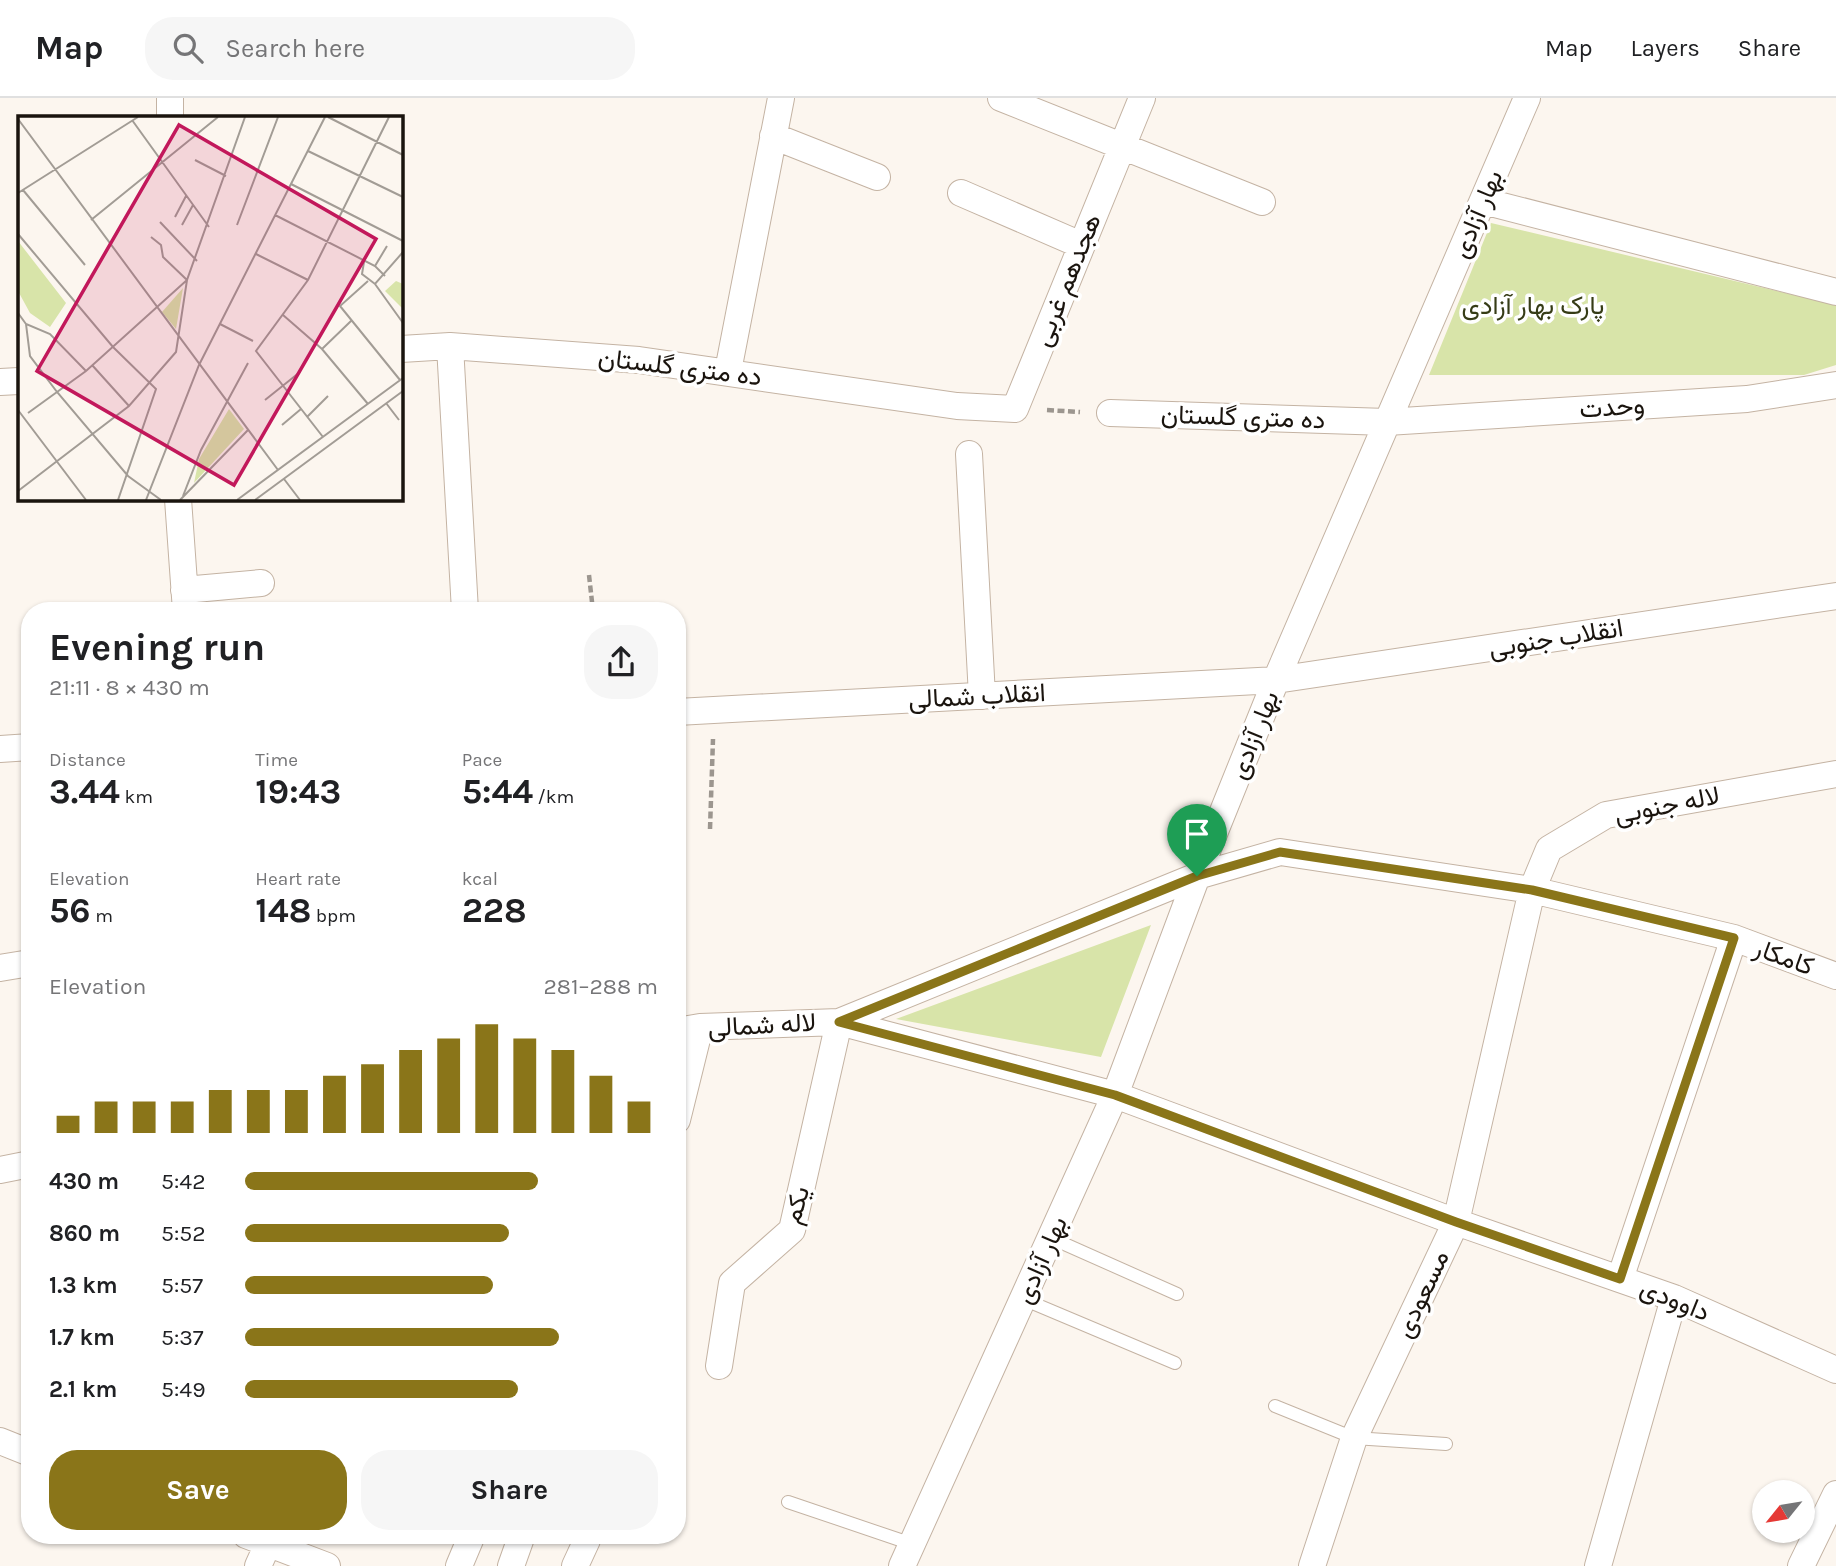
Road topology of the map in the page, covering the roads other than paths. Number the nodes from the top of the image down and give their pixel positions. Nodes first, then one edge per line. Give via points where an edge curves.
1 (170, 98) edge
2 (781, 98) edge
3 (1001, 98) edge
4 (1142, 98) edge
5 (1527, 98) edge
6 (170, 116) edge
7 (774, 136) junction
8 (1122, 145) junction
9 (877, 177) dead end
10 (961, 193) dead end
11 (1483, 201) junction
12 (1262, 202) dead end
13 (1081, 245) junction
14 (1836, 292) edge
15 (450, 346) junction
16 (402, 349) edge
17 (728, 371) junction
18 (18, 381) edge
19 (0, 383) edge
20 (1836, 385) edge
21 (957, 406) joint
22 (1110, 413) road end
23 (1387, 422) junction
24 (970, 454) dead end
25 (177, 500) edge
26 (261, 583) dead end
27 (1836, 596) edge
28 (185, 601) edge
29 (464, 602) edge
30 (1276, 680) junction
31 (982, 696) junction
32 (686, 712) edge
33 (21, 748) edge
34 (0, 749) edge
35 (1836, 774) edge
36 (1197, 876) junction
37 (1532, 890) junction
38 (1734, 938) junction
39 (21, 964) edge
40 (0, 968) edge
41 (1836, 976) edge
42 (839, 1022) junction
43 (689, 1029) edge
44 (686, 1052) edge
45 (1115, 1095) junction
46 (21, 1166) edge
47 (0, 1170) edge
48 (1456, 1222) junction
49 (1051, 1238) junction
50 (1620, 1279) junction
51 (1177, 1294) dead end
52 (1674, 1298) junction
53 (1023, 1300) junction
54 (1175, 1363) dead end
55 (719, 1366) dead end
56 (1836, 1370) edge
57 (1275, 1406) dead end
58 (1354, 1438) junction
59 (0, 1441) edge
60 (1447, 1444) dead end
61 (21, 1449) edge
62 (1836, 1494) edge
63 (788, 1502) dead end
64 (468, 1544) edge
65 (519, 1544) edge
66 (585, 1544) edge
67 (261, 1545) edge
68 (907, 1555) edge
69 (327, 1566) edge
70 (459, 1566) edge
71 (510, 1566) edge
72 (575, 1566) edge
73 (1312, 1566) edge
74 (1598, 1566) edge
75 (1801, 1566) edge

1 - 6 street
2 - 7 street
3 - 8 street
4 - 8 street, هجدهم غربی
5 - 11 street, بهار آزادی
7 - 9 street
7 - 17 street
8 - 12 street
8 - 13 street, هجدهم غربی
10 - 13 street
11 - 14 street
11 - 23 street, بهار آزادی
13 - 21 street, هجدهم غربی via 1015,409
15 - 16 street, ده متری گلستان
15 - 17 street, ده متری گلستان
15 - 29 street
17 - 21 street, ده متری گلستان
18 - 19 street
20 - 23 street, وحدت via 1747,399
22 - 23 street, ده متری گلستان
23 - 30 street, بهار آزادی
24 - 31 street
25 - 28 street
26 - 28 street
27 - 30 street, انقلاب جنوبی
30 - 31 street, انقلاب شمالی
30 - 36 street, بهار آزادی
31 - 32 street, انقلاب شمالی
33 - 34 street
35 - 37 street, لاله جنوبی via 1606,815 1549,849
36 - 37 street, کامکار via 1280,852
36 - 42 street, لاله شمالی
36 - 45 street, بهار آزادی
37 - 38 street, کامکار
37 - 48 street, مسعودی
38 - 41 street, کامکار
38 - 50 street
39 - 40 street
42 - 43 street, لاله شمالی
42 - 45 street, داوودی
42 - 55 street, یکم via 792,1230 732,1283
43 - 44 street
45 - 48 street, داوودی
45 - 49 street, بهار آزادی
46 - 47 street
48 - 50 street, داوودی
48 - 58 street, مسعودی
49 - 51 lane
49 - 53 street, بهار آزادی
50 - 52 street, داوودی
52 - 56 street, داوودی
52 - 74 street
53 - 54 lane
53 - 68 street, بهار آزادی
57 - 58 lane
58 - 60 lane
58 - 73 street, مسعودی
59 - 61 street
62 - 75 street
63 - 68 lane
64 - 70 street
65 - 71 street
66 - 72 street
67 - 69 street

